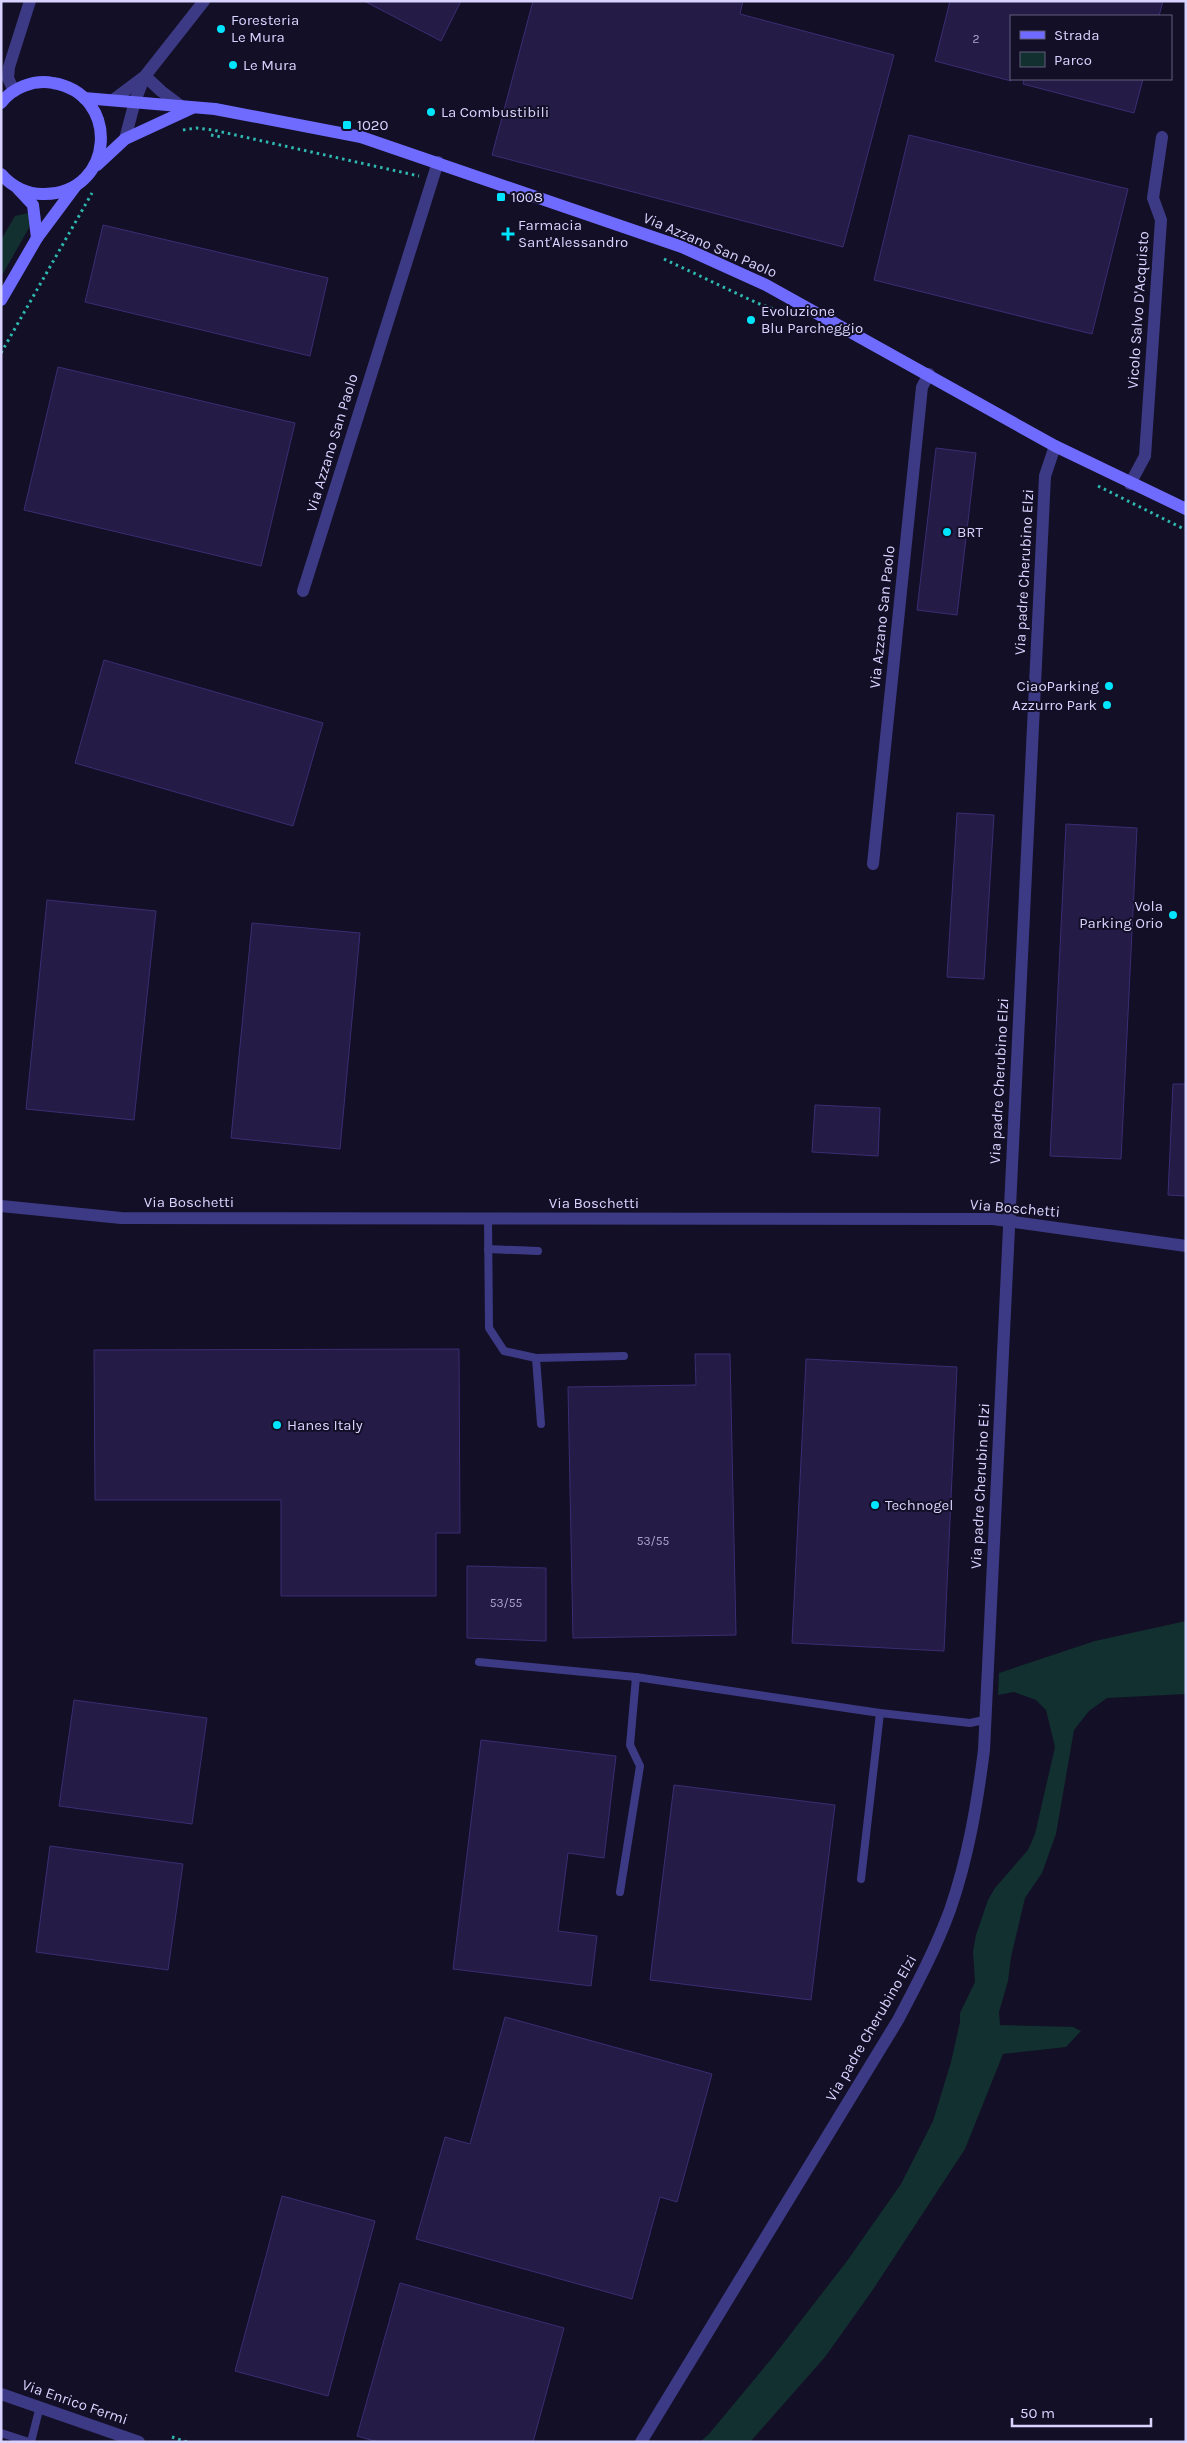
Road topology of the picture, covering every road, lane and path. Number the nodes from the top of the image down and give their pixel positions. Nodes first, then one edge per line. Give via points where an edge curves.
1 (30, 1) edge
2 (204, 1) edge
3 (145, 76) junction
4 (8, 91) edge
5 (84, 98) junction
6 (114, 100) junction
7 (135, 101) junction
8 (1, 103) edge
9 (181, 106) junction
10 (195, 107) junction
11 (178, 131) dead end
12 (211, 136) dead end
13 (221, 137) dead end
14 (1162, 137) dead end
15 (125, 140) junction
16 (438, 162) junction
17 (93, 168) junction
18 (1, 174) edge
19 (432, 180) junction
20 (76, 186) junction
21 (15, 187) junction
22 (95, 190) dead end
23 (37, 238) junction
24 (662, 258) dead end
25 (1, 300) edge
26 (782, 312) dead end
27 (1, 353) edge
28 (929, 374) junction
29 (1055, 446) junction
30 (1092, 483) dead end
31 (1130, 484) junction
32 (1186, 509) edge
33 (1186, 530) edge
34 (303, 591) dead end
35 (873, 864) dead end
36 (1, 1206) edge
37 (488, 1219) junction
38 (1009, 1220) junction
39 (1186, 1246) edge
40 (488, 1249) junction
41 (538, 1251) dead end
42 (624, 1356) dead end
43 (536, 1358) junction
44 (541, 1424) dead end
45 (478, 1662) dead end
46 (636, 1678) junction
47 (880, 1713) junction
48 (984, 1720) junction
49 (861, 1879) dead end
50 (620, 1892) dead end
51 (1, 2394) edge
52 (40, 2406) junction
53 (1, 2433) edge
54 (172, 2437) dead end
55 (30, 2442) edge
56 (139, 2442) edge
57 (187, 2442) edge
58 (641, 2442) edge

1 - 4 street via 9,67
2 - 3 street
3 - 6 street
3 - 7 street
3 - 9 street
4 - 5 street via 38,82 50,82 74,90
4 - 8 street
5 - 6 street, Via Azzano San Paolo
5 - 17 street via 98,119 101,131 100,150
6 - 7 street, Via Azzano San Paolo
7 - 9 street, Via Azzano San Paolo
7 - 15 street
9 - 10 street, Via Azzano San Paolo
10 - 15 street
10 - 16 street, Via Azzano San Paolo via 361,137
11 - 19 path via 213,130
12 - 13 path
14 - 31 street, Vicolo Salvo D'Acquisto via 1153,198 1161,220 1145,456
15 - 17 street
16 - 19 street, Via Azzano San Paolo
16 - 28 street, Via Azzano San Paolo via 682,248 766,285
17 - 20 street
18 - 21 street
19 - 34 street, Via Azzano San Paolo
20 - 21 street via 52,194
20 - 23 street
21 - 23 street via 33,205
22 - 27 path
23 - 25 street
24 - 26 path
28 - 29 street, Via Azzano San Paolo
28 - 35 street, Via Azzano San Paolo via 922,387
29 - 31 street, Via Azzano San Paolo
29 - 38 street, Via padre Cherubino Elzi via 1045,476
30 - 33 path
31 - 32 street, Via Azzano San Paolo
36 - 37 street, Via Boschetti via 121,1218
37 - 38 street, Via Boschetti
37 - 40 lane
38 - 39 street, Via Boschetti
38 - 48 street, Via padre Cherubino Elzi
40 - 41 lane
40 - 43 lane via 489,1328 504,1351
42 - 43 lane
43 - 44 lane
45 - 46 lane
46 - 47 lane
46 - 50 lane via 630,1745 640,1766
47 - 48 lane via 970,1723
47 - 49 lane
48 - 58 street, Via padre Cherubino Elzi via 984,1750 966,1858 950,1910 929,1960 898,2020
51 - 52 street, Via Enrico Fermi
52 - 55 lane
52 - 56 street, Via Enrico Fermi
53 - 55 lane
54 - 57 path

